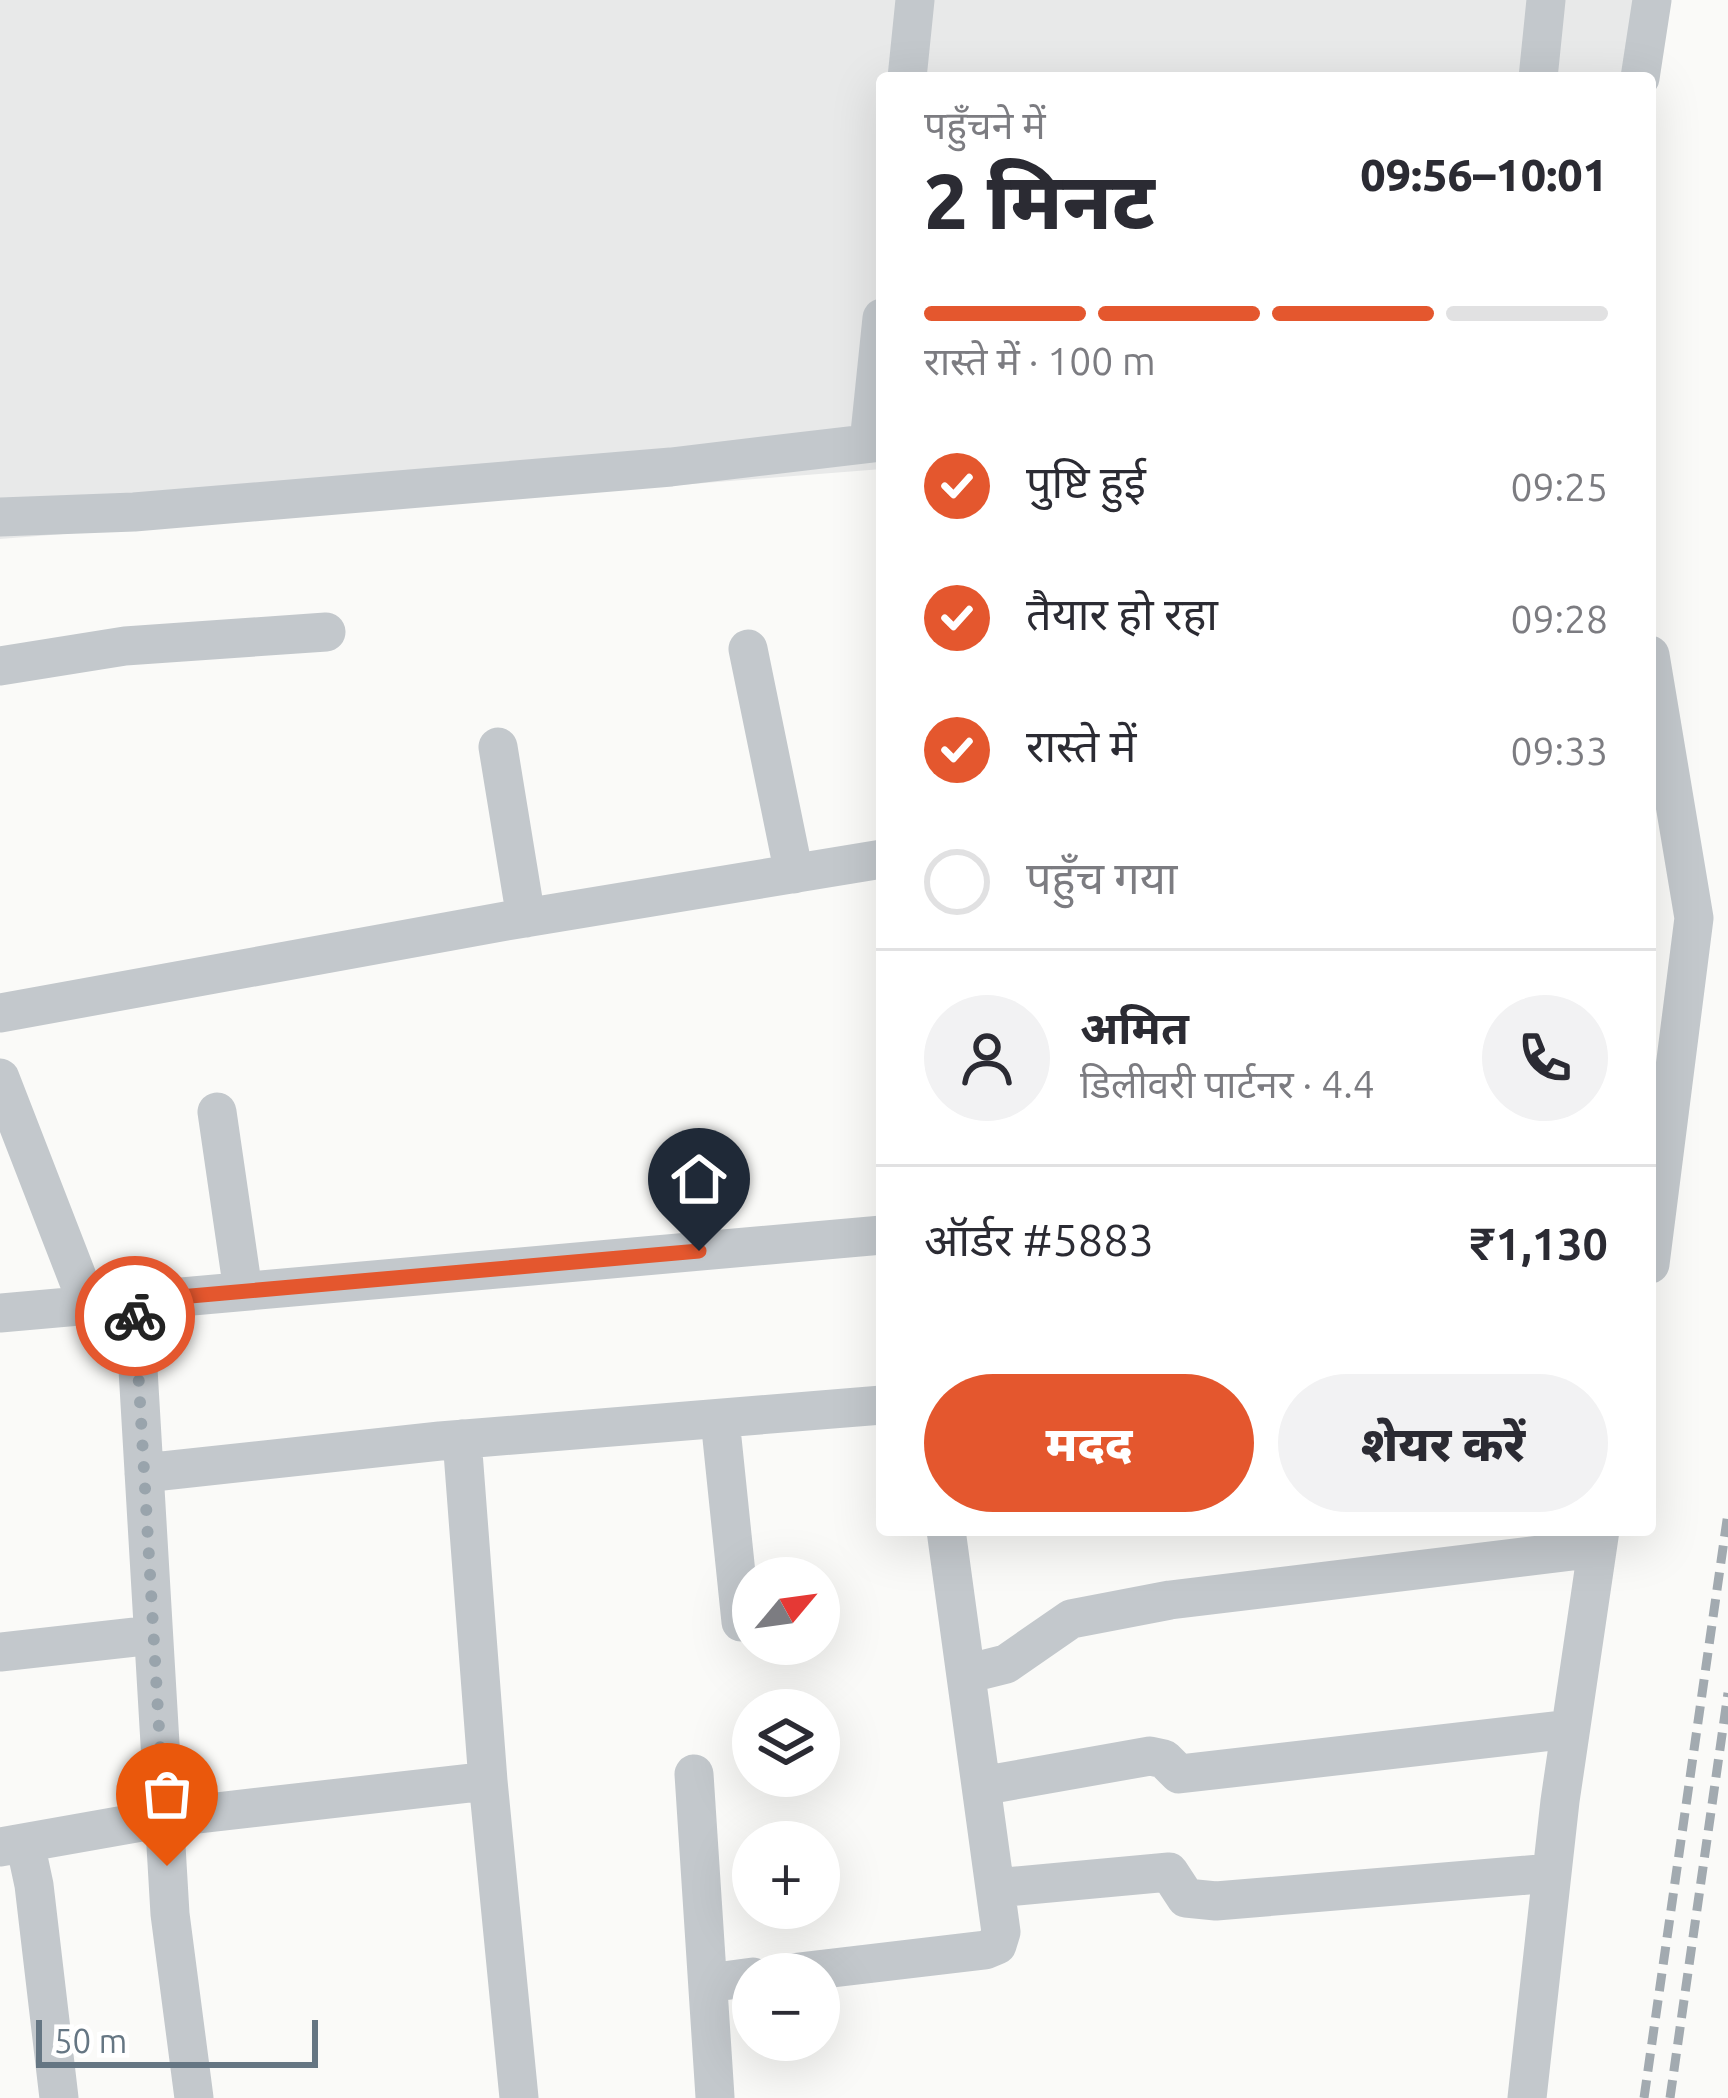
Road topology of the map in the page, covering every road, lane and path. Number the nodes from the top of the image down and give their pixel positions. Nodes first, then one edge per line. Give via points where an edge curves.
1 (915, 0) edge
2 (1546, 0) edge
3 (1652, 0) edge
4 (908, 72) edge
5 (1539, 72) edge
6 (1641, 72) edge
7 (876, 442) edge
8 (0, 517) edge
9 (326, 632) dead end
10 (748, 649) dead end
11 (0, 666) edge
12 (1656, 731) edge
13 (498, 747) dead end
14 (876, 860) edge
15 (794, 874) junction
16 (526, 918) junction
17 (0, 1013) edge
18 (0, 1078) edge
19 (217, 1112) dead end
20 (1656, 1167) edge
21 (876, 1236) edge
22 (242, 1292) junction
23 (134, 1301) junction
24 (88, 1305) junction
25 (0, 1313) edge
26 (876, 1406) edge
27 (719, 1419) junction
28 (462, 1439) junction
29 (144, 1473) junction
30 (947, 1536) edge
31 (1599, 1539) edge
32 (734, 1557) edge
33 (154, 1635) junction
34 (0, 1652) edge
35 (966, 1673) junction
36 (1570, 1730) junction
37 (694, 1774) dead end
38 (488, 1781) junction
39 (981, 1786) junction
40 (164, 1818) junction
41 (12, 1845) edge
42 (1552, 1873) junction
43 (995, 1888) junction
44 (840, 1967) edge
45 (732, 1980) edge
46 (708, 1983) junction
47 (715, 2097) edge
48 (58, 2098) edge
49 (194, 2098) edge
50 (519, 2098) edge
51 (1527, 2098) edge

1 - 4 street
2 - 5 street
3 - 6 street
7 - 8 street via 671,467
9 - 11 street via 125,646
10 - 15 street
12 - 20 street via 1694,918
13 - 16 street
14 - 15 street
15 - 16 street
16 - 17 street
18 - 24 street
19 - 22 street
21 - 22 street
22 - 23 street
23 - 24 street
23 - 29 street
24 - 25 street
26 - 27 street
27 - 28 street
27 - 32 street
28 - 29 street
28 - 38 street
29 - 33 street
30 - 35 street
31 - 35 street via 1071,1619 1006,1664
31 - 36 street
33 - 34 street
33 - 40 street
35 - 39 street
36 - 39 street via 1179,1774 1150,1756
36 - 42 street
37 - 46 street
38 - 40 street
38 - 50 street
39 - 43 street
40 - 41 street
40 - 49 street
41 - 48 street via 34,1886
42 - 43 street via 1216,1901 1186,1898 1169,1872
42 - 51 street
43 - 44 street via 997,1945
45 - 46 street
46 - 47 street

